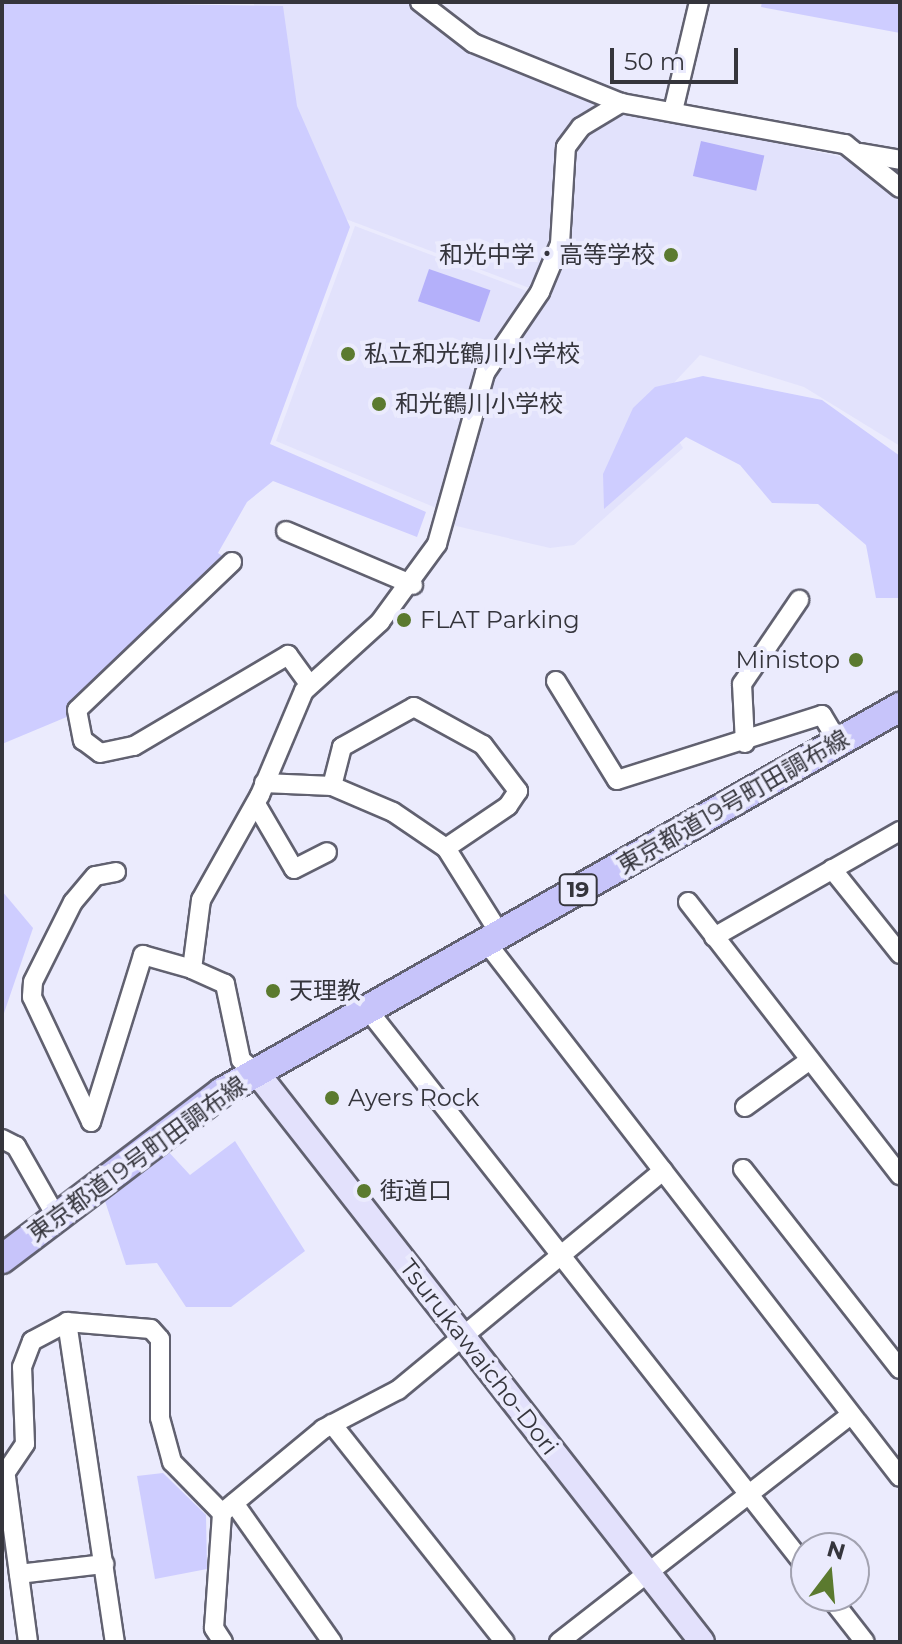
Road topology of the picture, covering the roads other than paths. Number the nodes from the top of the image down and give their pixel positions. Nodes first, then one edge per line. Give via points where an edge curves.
1 (420, 2) edge
2 (699, 2) edge
3 (621, 103) junction
4 (673, 111) junction
5 (861, 153) junction
6 (900, 160) edge
7 (900, 188) edge
8 (286, 531) dead end
9 (232, 562) dead end
10 (413, 585) junction
11 (799, 600) dead end
12 (556, 681) dead end
13 (310, 685) junction
14 (900, 707) edge
15 (838, 742) junction
16 (745, 743) junction
17 (264, 783) junction
18 (332, 786) junction
19 (256, 804) junction
20 (900, 831) edge
21 (446, 848) junction
22 (327, 852) dead end
23 (832, 869) junction
24 (116, 872) dead end
25 (688, 902) dead end
26 (714, 937) junction
27 (493, 938) junction
28 (900, 954) edge
29 (192, 969) junction
30 (368, 1010) junction
31 (810, 1060) junction
32 (257, 1073) junction
33 (745, 1107) dead end
34 (2, 1139) edge
35 (743, 1169) dead end
36 (663, 1171) junction
37 (900, 1175) edge
38 (56, 1216) junction
39 (559, 1253) junction
40 (2, 1259) edge
41 (67, 1322) junction
42 (460, 1332) junction
43 (900, 1369) edge
44 (851, 1415) junction
45 (332, 1424) junction
46 (900, 1477) edge
47 (4, 1478) edge
48 (749, 1494) junction
49 (228, 1508) junction
50 (790, 1547) edge
51 (104, 1564) junction
52 (648, 1573) junction
53 (19, 1574) junction
54 (842, 1612) edge
55 (28, 1642) edge
56 (115, 1642) edge
57 (223, 1642) edge
58 (332, 1642) edge
59 (505, 1642) edge
60 (559, 1642) edge
61 (702, 1642) edge
62 (865, 1642) edge

1 - 3 street via 473,43
2 - 4 street
3 - 4 street
3 - 10 street via 581,127 566,147 560,244 540,292 485,373 437,544
4 - 5 street via 810,135
5 - 6 street
5 - 7 street
8 - 10 street
9 - 13 street via 85,700 77,710 83,740 100,753 134,746 288,655
10 - 13 street
11 - 16 street via 742,684
12 - 16 street via 617,780
13 - 17 street
14 - 15 main road, 東京都道19号町田調布線 / 19
15 - 16 street via 822,715
15 - 27 main road, 東京都道19号町田調布線 / 19
17 - 18 street
17 - 19 street
18 - 21 street via 393,812
18 - 21 street via 342,747 414,707 483,745 518,791 508,806
19 - 22 street via 294,869
19 - 29 street via 201,900
20 - 23 street
21 - 27 street
23 - 26 street
23 - 28 street
24 - 29 street via 95,876 73,902 33,982 32,997 91,1122 143,955
25 - 26 street
26 - 31 street
27 - 30 main road, 東京都道19号町田調布線 / 19
27 - 36 street
29 - 32 street via 225,984 241,1060
30 - 32 main road, 東京都道19号町田調布線 / 19
30 - 39 street
31 - 33 street
31 - 37 street
32 - 38 main road, 東京都道19号町田調布線 / 19
32 - 42 street, Tsurukawaicho-Dori
34 - 38 street via 16,1146
35 - 43 street
36 - 39 street
36 - 44 street
38 - 40 main road, 東京都道19号町田調布線 / 19
39 - 42 street
39 - 48 street
41 - 47 street via 25,1351 29,1420
41 - 49 street via 151,1329 160,1339 160,1418 172,1462
41 - 51 street
42 - 45 street via 398,1390
42 - 52 street, Tsurukawaicho-Dori
44 - 46 street
44 - 48 street
45 - 49 street
45 - 59 street
47 - 53 street
48 - 50 street
48 - 52 street
49 - 57 street via 214,1628
49 - 58 street
51 - 53 street
51 - 56 street
52 - 60 street
52 - 61 street, Tsurukawaicho-Dori
53 - 55 street
54 - 62 street

